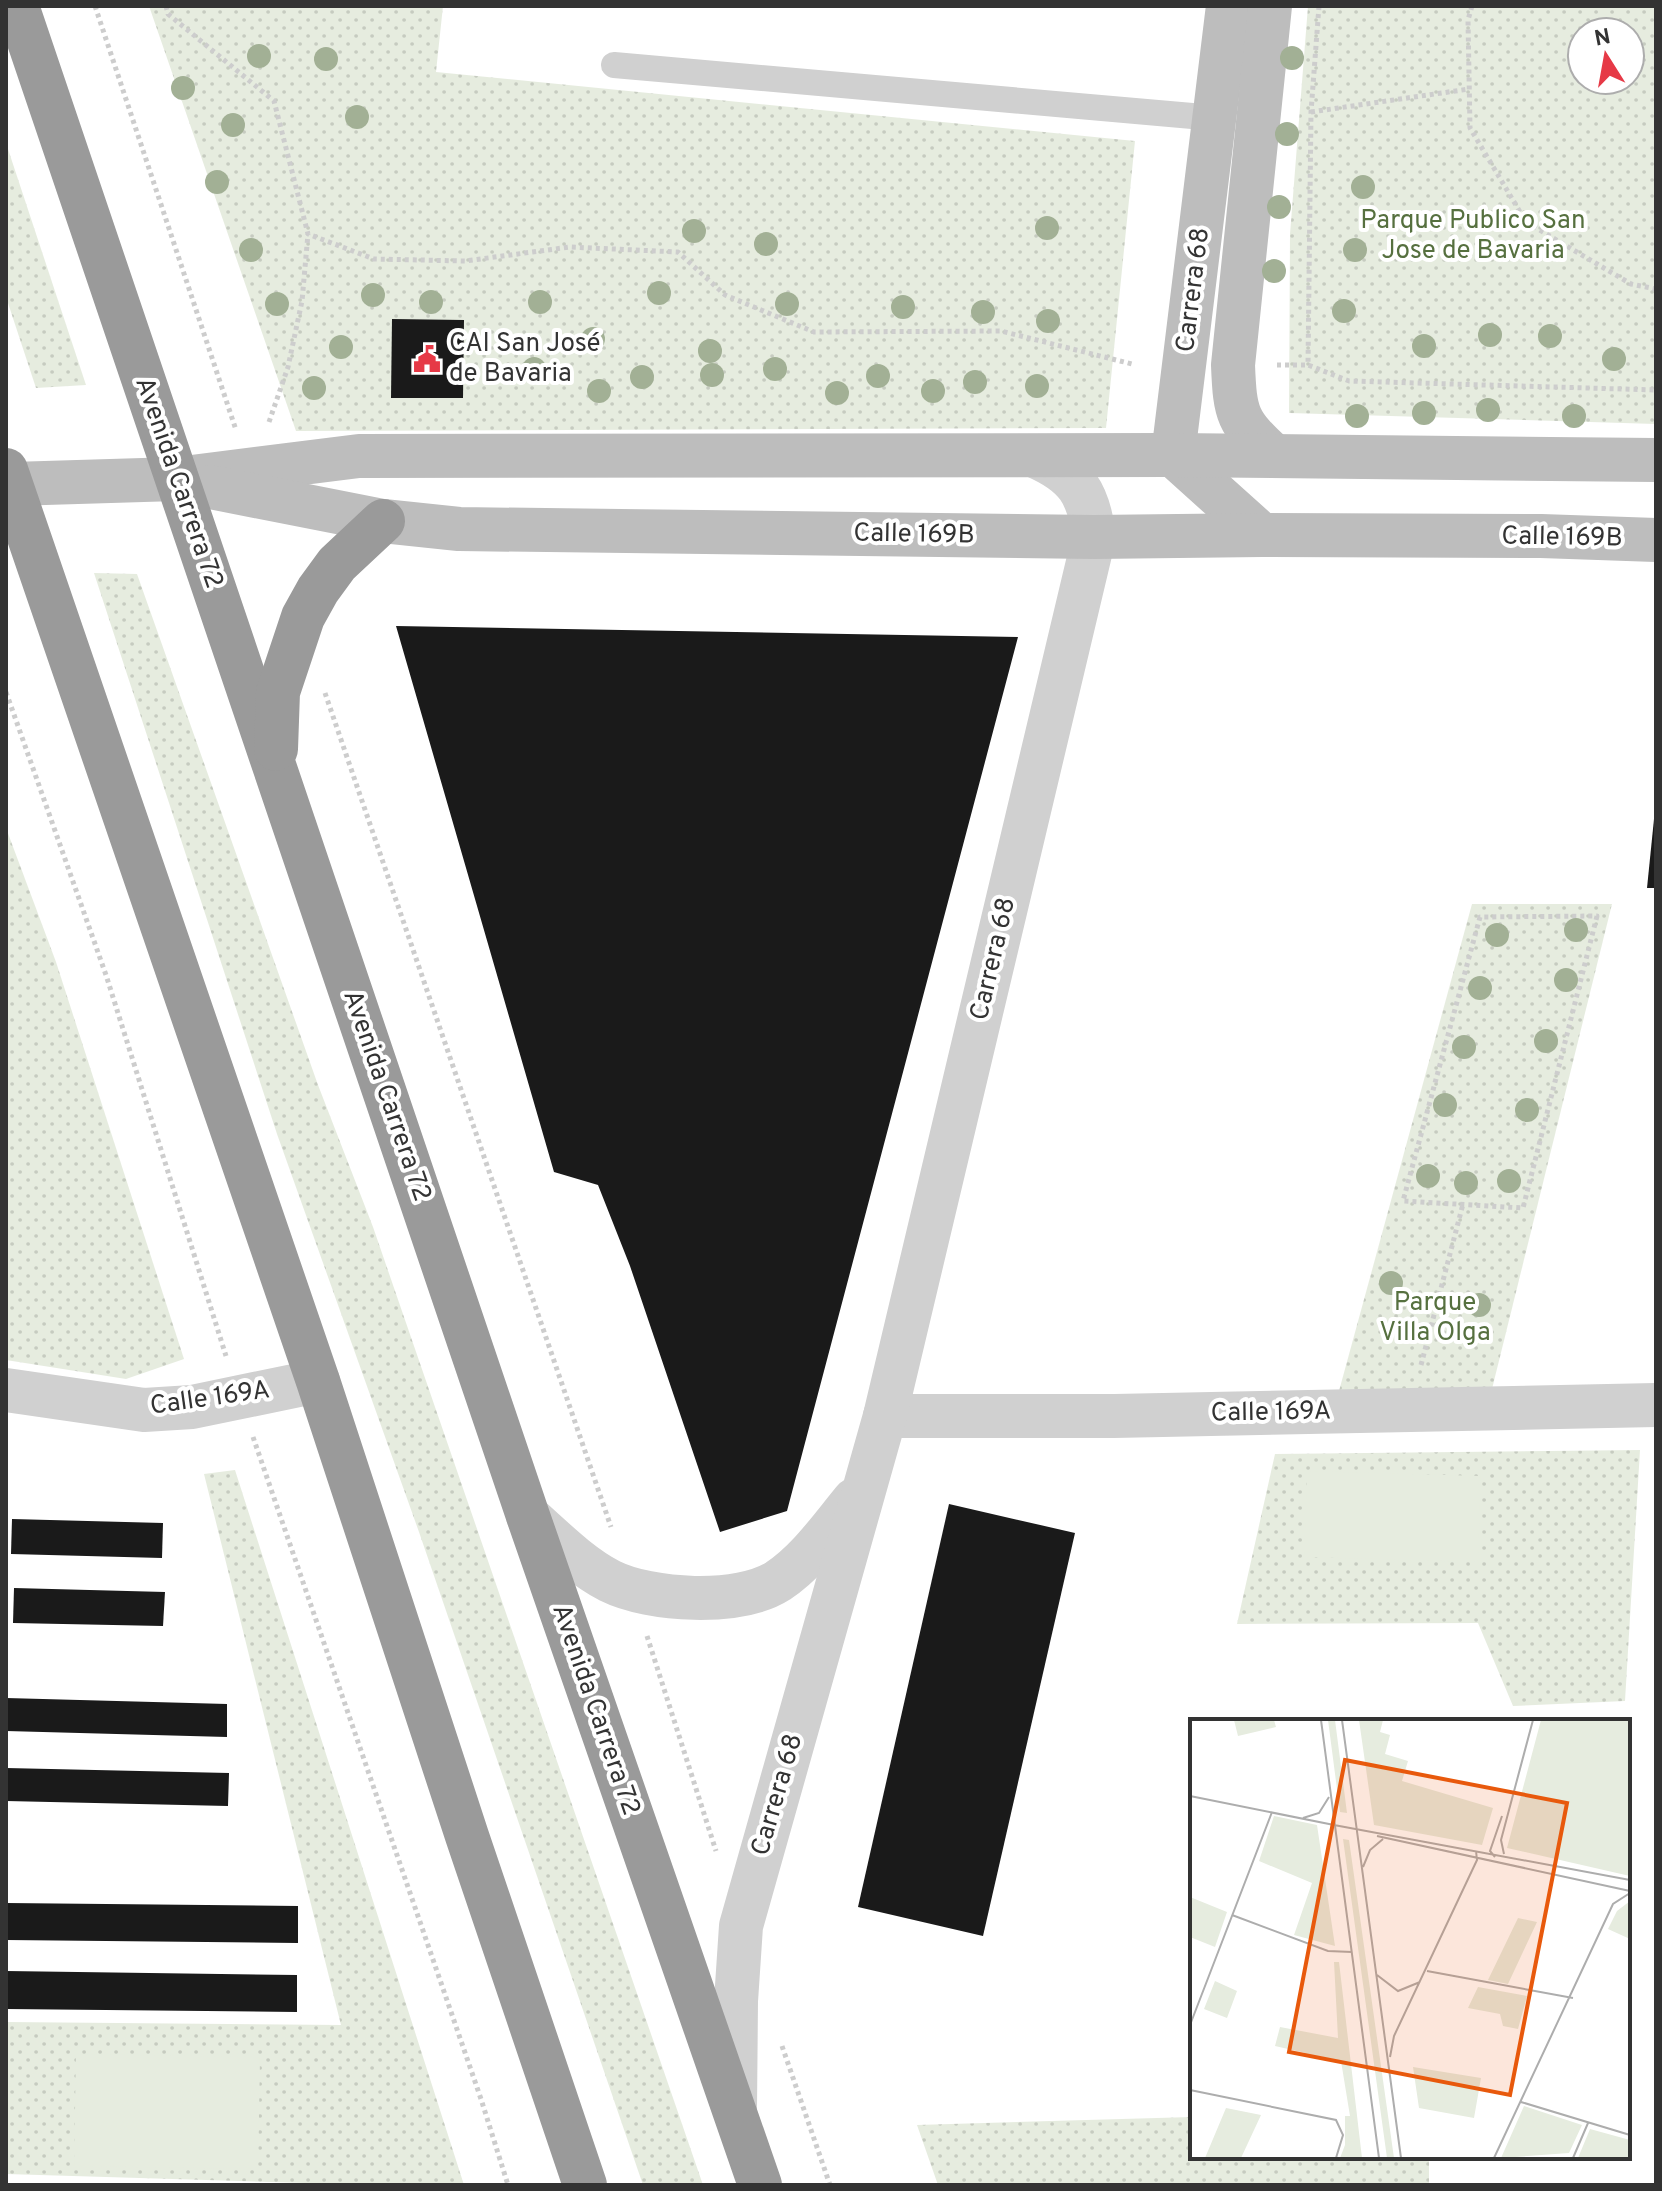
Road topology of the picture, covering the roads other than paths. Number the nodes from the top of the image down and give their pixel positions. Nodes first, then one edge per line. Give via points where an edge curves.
1 (17, 6) edge
2 (1228, 6) edge
3 (1270, 6) edge
4 (614, 65) dead end
5 (1215, 118) junction
6 (1173, 455) junction
7 (1035, 456) junction
8 (1274, 456) junction
9 (1656, 460) edge
10 (176, 479) junction
11 (8, 480) edge
12 (383, 521) junction
13 (1262, 535) junction
14 (1094, 537) junction
15 (1656, 540) edge
16 (275, 772) junction
17 (318, 1381) junction
18 (6, 1390) edge
19 (1656, 1405) edge
20 (885, 1416) junction
21 (865, 1486) junction
22 (528, 1516) junction
23 (735, 2111) junction
24 (585, 2185) edge
25 (760, 2185) edge

1 - 10 highway, Avenida Carrera 72
2 - 5 main road, Carrera 68
3 - 8 main road, Carrera 68 via 1233,365 1241,418
4 - 5 lane
5 - 6 main road, Carrera 68
6 - 7 main road, Calle 169B
6 - 8 main road, Calle 169B
6 - 13 main road
7 - 10 main road, Calle 169B via 359,456
7 - 14 street, Carrera 68 via 1072,478 1085,495
8 - 9 main road, Calle 169B
10 - 11 main road, Calle 169B
10 - 12 main road, Calle 169B
10 - 16 highway, Avenida Carrera 72
11 - 17 highway
12 - 14 main road, Calle 169B via 459,529
12 - 16 highway via 337,564 303,617 278,692
13 - 14 main road, Calle 169B
13 - 15 main road, Calle 169B
14 - 20 street, Carrera 68
16 - 22 highway, Avenida Carrera 72
17 - 18 street, Calle 169A via 192,1407 144,1410
17 - 24 highway
19 - 20 street, Calle 169A
20 - 21 street, Carrera 68
21 - 22 street, Carrera 68 via 810,1555 776,1582 742,1596 633,1591 607,1580
21 - 23 street, Carrera 68 via 741,1926
22 - 23 highway, Avenida Carrera 72
23 - 25 highway, Avenida Carrera 72

